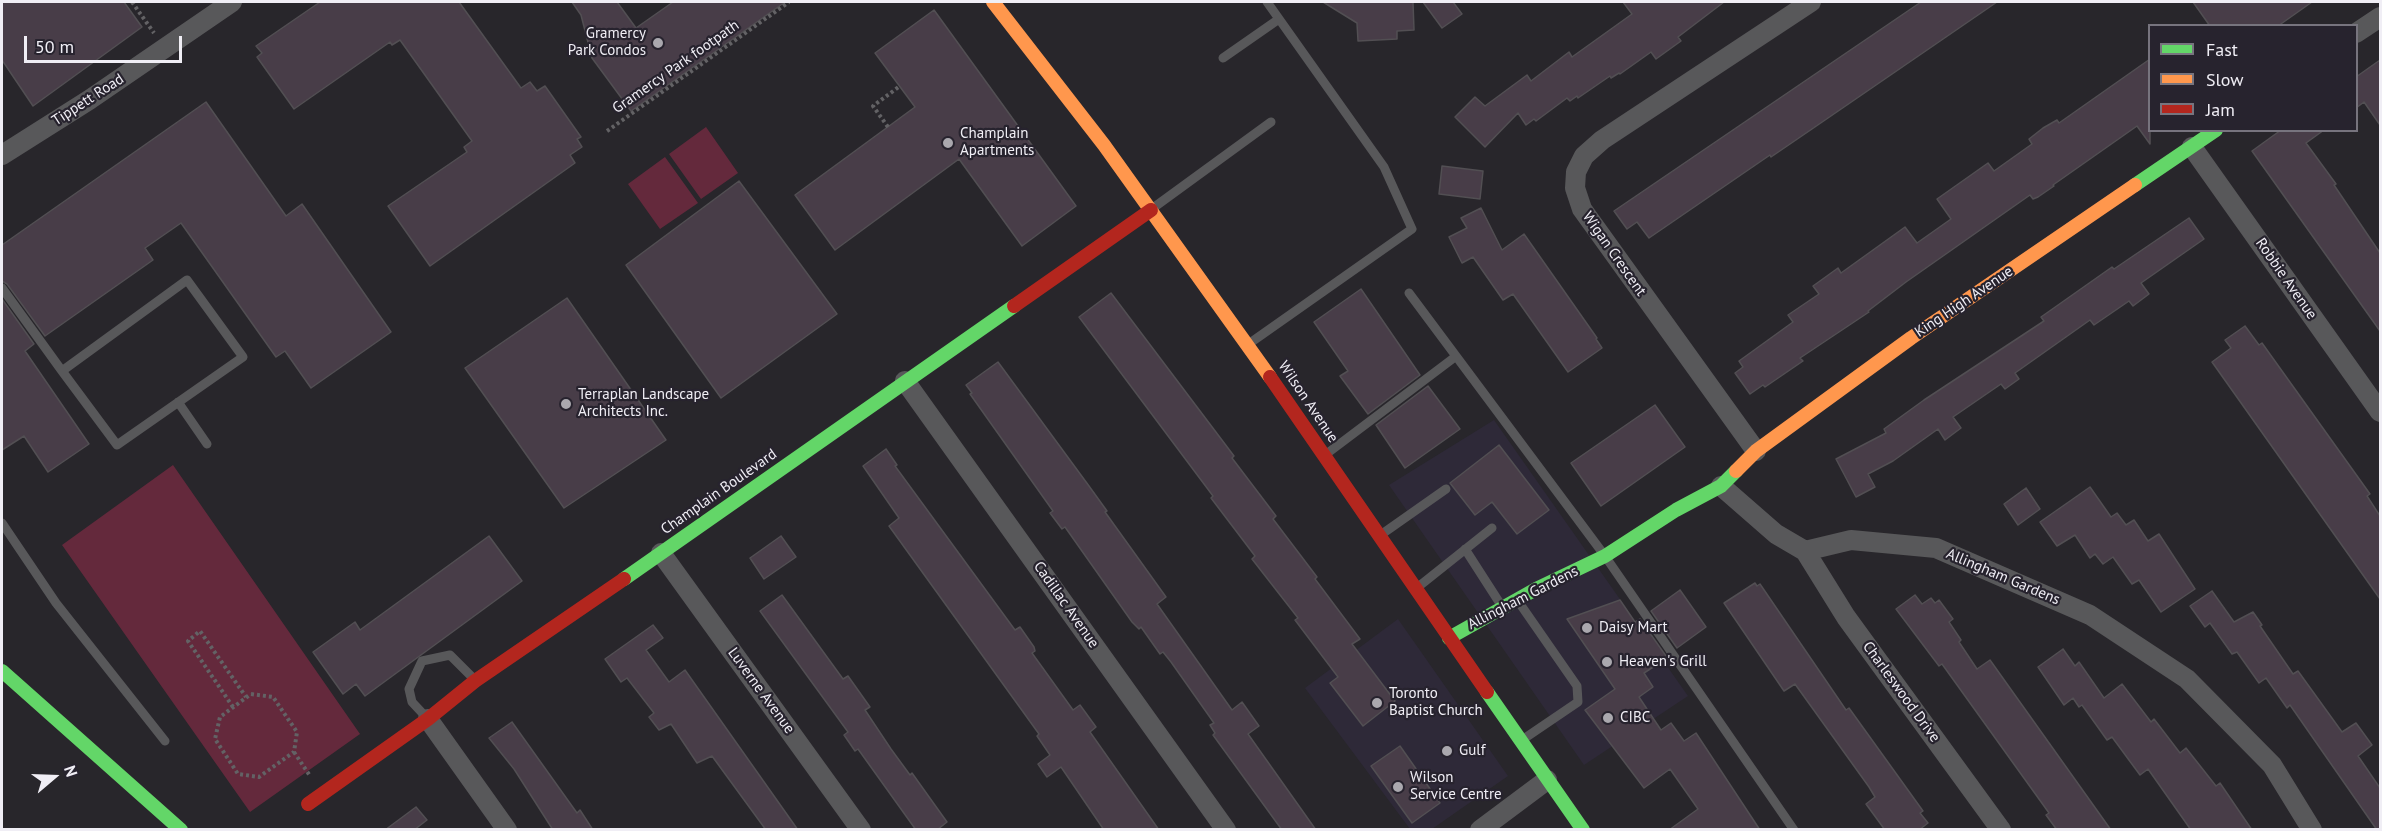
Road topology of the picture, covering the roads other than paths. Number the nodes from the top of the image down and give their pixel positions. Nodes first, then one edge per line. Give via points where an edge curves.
1 (232, 2) edge
2 (993, 2) edge
3 (1267, 2) edge
4 (1811, 2) edge
5 (2380, 17) edge
6 (1279, 19) junction
7 (2358, 32) edge
8 (1223, 58) dead end
9 (1271, 122) dead end
10 (2213, 132) edge
11 (2192, 147) junction
12 (2, 155) edge
13 (1151, 210) junction
14 (2, 288) edge
15 (1409, 293) dead end
16 (1248, 344) junction
17 (1455, 357) junction
18 (62, 370) junction
19 (905, 381) junction
20 (178, 402) junction
21 (2380, 412) edge
22 (207, 444) dead end
23 (1756, 451) junction
24 (1324, 455) junction
25 (1721, 486) junction
26 (1446, 489) dead end
27 (2, 523) edge
28 (1492, 528) dead end
29 (1380, 536) junction
30 (1465, 549) junction
31 (1805, 551) junction
32 (661, 553) junction
33 (1605, 556) junction
34 (1416, 589) junction
35 (1517, 599) junction
36 (1502, 607) junction
37 (1449, 638) junction
38 (2, 661) edge
39 (2, 670) edge
40 (475, 681) junction
41 (32, 698) junction
42 (428, 719) junction
43 (165, 741) dead end
44 (1521, 741) junction
45 (1547, 780) junction
46 (308, 804) dead end
47 (180, 830) edge
48 (507, 830) edge
49 (861, 830) edge
50 (1226, 830) edge
51 (1480, 830) edge
52 (1583, 830) edge
53 (1794, 830) edge
54 (2001, 830) edge
55 (2312, 830) edge

1 - 12 street, Tippett Road
2 - 13 main road, Wilson Avenue
3 - 6 lane
4 - 23 street, Wigan Crescent via 1602,140 1584,156 1576,171 1575,188 1582,209
5 - 7 street
6 - 8 lane
6 - 16 lane via 1384,167 1412,230
9 - 13 lane
10 - 11 main road, King High Avenue
11 - 21 street, Robbie Avenue
11 - 23 main road, King High Avenue via 1911,338
13 - 16 main road, Wilson Avenue
13 - 19 main road, Champlain Boulevard
14 - 18 lane
15 - 17 lane
16 - 24 main road, Wilson Avenue
17 - 24 lane
17 - 33 lane
18 - 20 lane via 117,445
18 - 20 lane via 187,280 243,357
19 - 32 main road, Champlain Boulevard
19 - 50 street, Cadillac Avenue
20 - 22 lane
23 - 25 main road, King High Avenue
24 - 29 main road, Wilson Avenue
25 - 31 street via 1776,534
25 - 33 main road, Allingham Gardens
26 - 29 lane
27 - 43 lane via 56,603
28 - 30 lane
29 - 34 main road, Wilson Avenue
30 - 34 lane
30 - 36 lane
31 - 54 street, Charleswood Drive via 1846,617
31 - 55 street, Allingham Gardens via 1851,540 1936,548 2090,615 2187,679 2272,765
32 - 40 main road, Champlain Boulevard
32 - 49 street, Luverne Avenue
33 - 35 main road, Allingham Gardens
33 - 53 lane
34 - 37 main road, Wilson Avenue
35 - 36 main road, Allingham Gardens
35 - 44 lane via 1577,686 1578,702
36 - 37 main road, Allingham Gardens
37 - 44 main road, Wilson Avenue
38 - 41 main road
39 - 41 main road
40 - 42 main road, Champlain Boulevard
40 - 42 lane via 450,655 422,661 409,689 411,702
41 - 47 main road
42 - 46 main road, Champlain Boulevard
42 - 48 street
44 - 45 main road, Wilson Avenue
45 - 51 street
45 - 52 main road, Wilson Avenue

